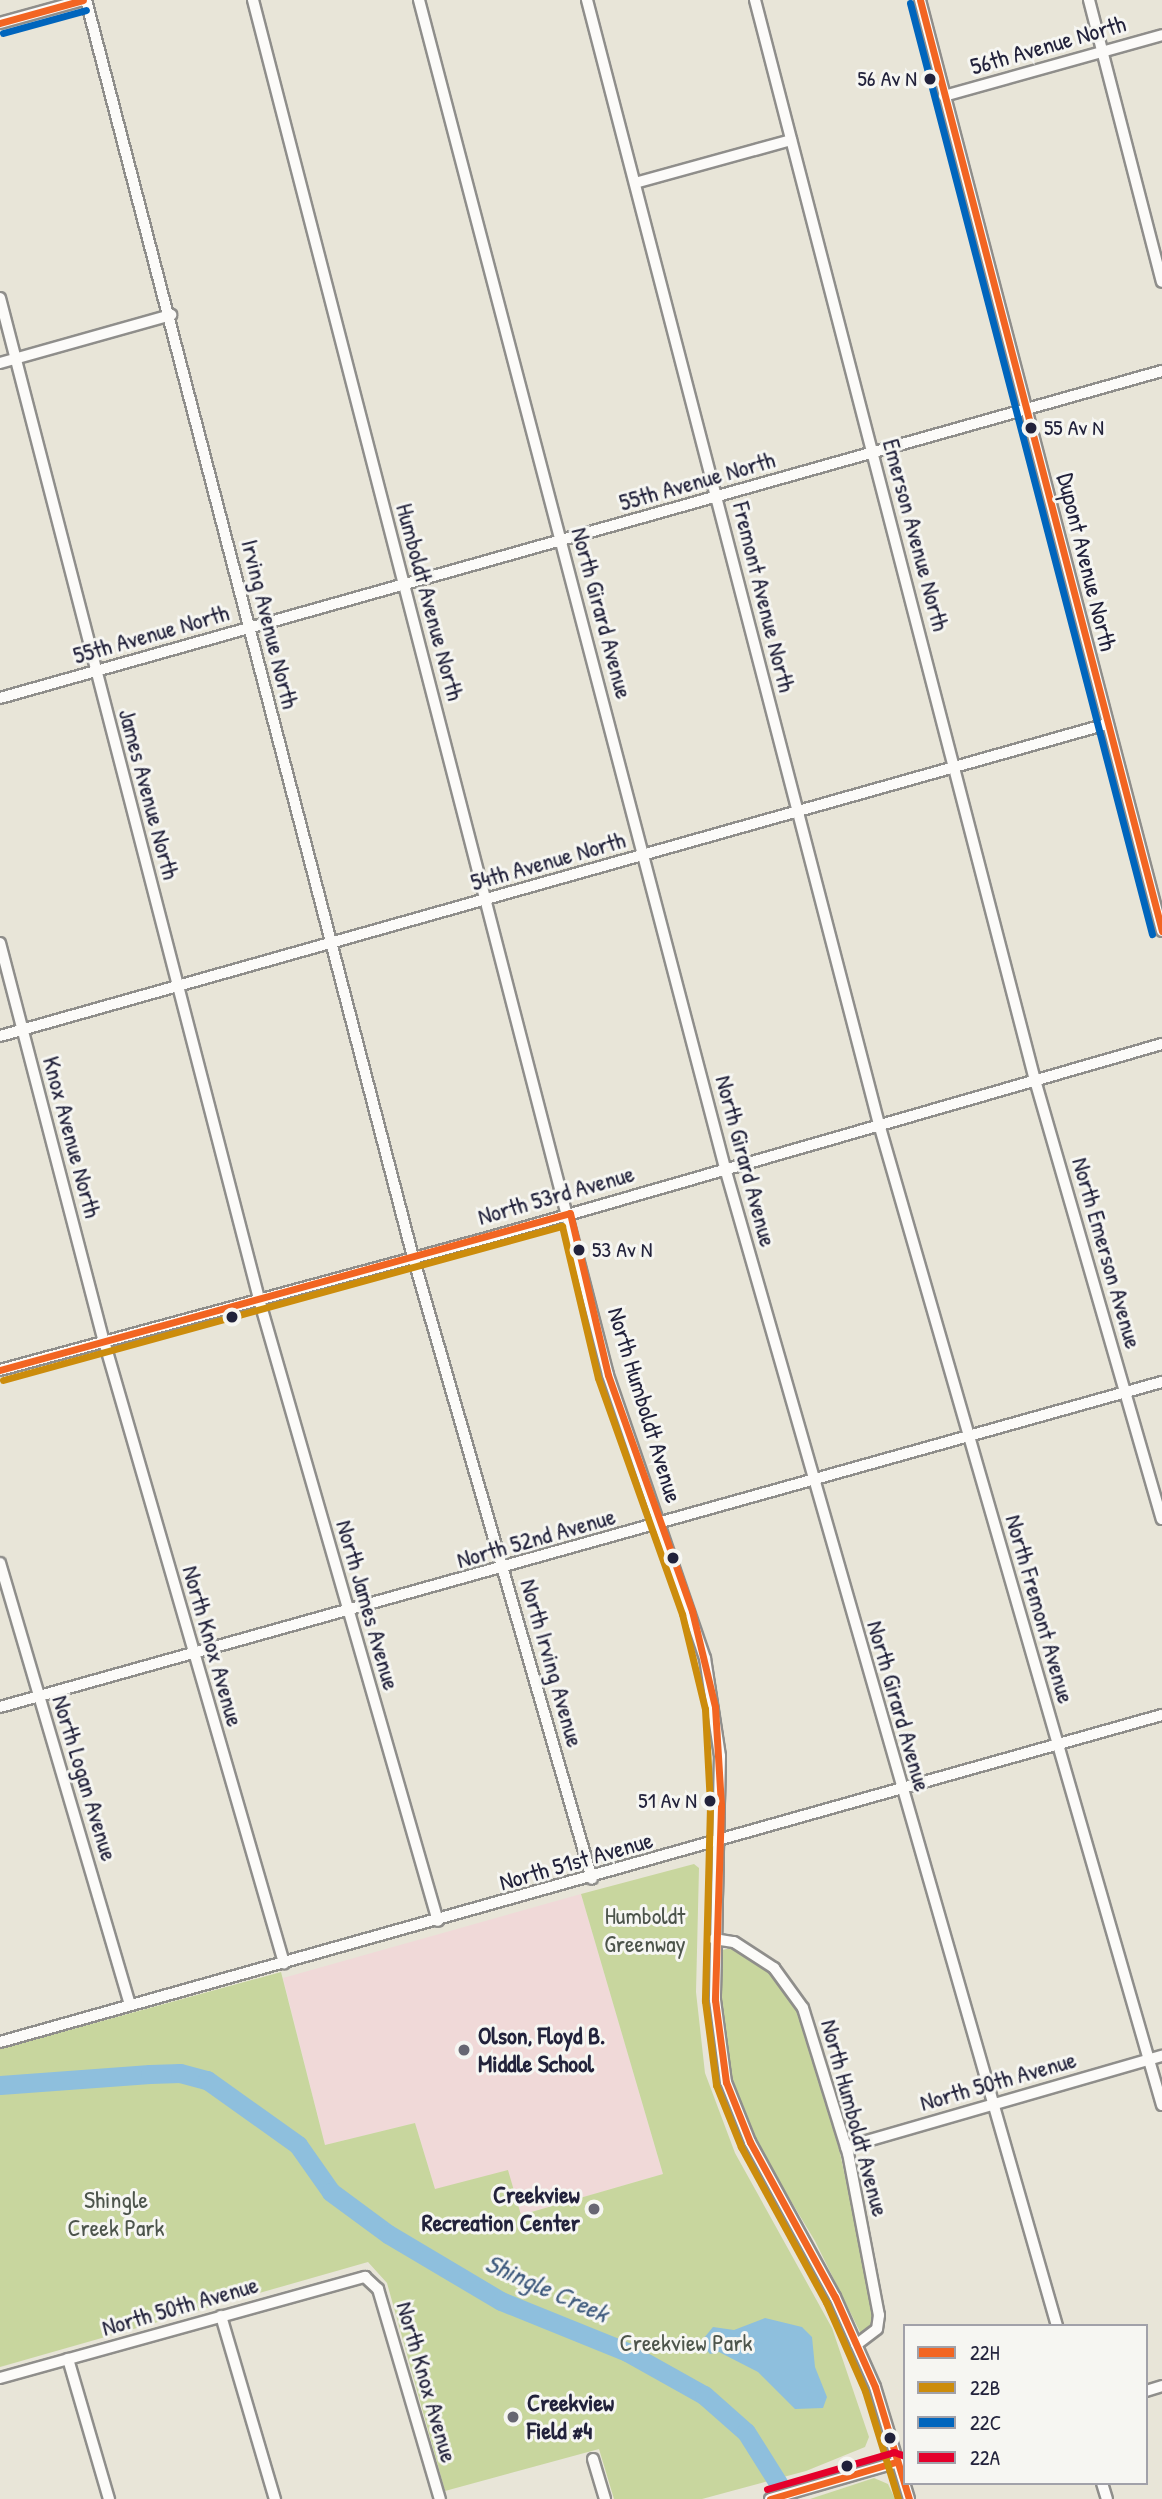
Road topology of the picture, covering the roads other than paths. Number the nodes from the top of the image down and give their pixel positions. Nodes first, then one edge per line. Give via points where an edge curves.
1 (84, 0) edge
2 (253, 0) edge
3 (419, 0) edge
4 (587, 0) edge
5 (755, 0) edge
6 (920, 0) edge
7 (1089, 0) edge
8 (0, 23) edge
9 (1162, 35) edge
10 (1103, 51) junction
11 (944, 96) junction
12 (791, 140) junction
13 (635, 183) junction
14 (1162, 282) edge
15 (0, 298) edge
16 (171, 315) junction
17 (16, 358) junction
18 (0, 363) edge
19 (1162, 372) edge
20 (1026, 410) junction
21 (873, 454) junction
22 (717, 497) junction
23 (561, 540) junction
24 (404, 586) junction
25 (249, 629) junction
26 (96, 671) junction
27 (0, 698) edge
28 (1107, 724) junction
29 (954, 767) junction
30 (797, 812) junction
31 (644, 855) junction
32 (487, 901) junction
33 (1162, 931) edge
34 (0, 943) edge
35 (331, 944) junction
36 (177, 986) junction
37 (23, 1030) junction
38 (0, 1036) edge
39 (1162, 1044) edge
40 (1035, 1080) junction
41 (879, 1124) junction
42 (724, 1168) junction
43 (570, 1213) junction
44 (413, 1258) junction
45 (259, 1299) junction
46 (104, 1341) junction
47 (0, 1370) edge
48 (1162, 1381) edge
49 (1125, 1391) junction
50 (969, 1437) junction
51 (814, 1480) junction
52 (1162, 1519) edge
53 (660, 1524) junction
54 (0, 1563) edge
55 (503, 1569) junction
56 (348, 1612) junction
57 (193, 1654) junction
58 (38, 1696) junction
59 (0, 1707) edge
60 (1162, 1716) edge
61 (1058, 1746) junction
62 (902, 1792) junction
63 (718, 1842) junction
64 (592, 1879) junction
65 (438, 1921) junction
66 (714, 1939) junction
67 (284, 1963) junction
68 (130, 2004) junction
69 (0, 2042) edge
70 (1162, 2056) edge
71 (1147, 2060) junction
72 (991, 2105) junction
73 (1162, 2105) edge
74 (846, 2147) junction
75 (371, 2280) joint
76 (220, 2316) junction
77 (1056, 2324) edge
78 (856, 2346) junction
79 (68, 2359) junction
80 (0, 2378) edge
81 (593, 2459) dead end
82 (901, 2461) edge
83 (109, 2499) edge
84 (275, 2499) edge
85 (440, 2499) edge
86 (605, 2499) edge
87 (770, 2499) edge

1 - 8 street
1 - 16 street, Irving Avenue North
2 - 24 street, Humboldt Avenue North
3 - 23 street, North Girard Avenue
4 - 13 street, Fremont Avenue North
5 - 12 street, Emerson Avenue North
6 - 11 street, Dupont Avenue North
7 - 10 street
9 - 10 street, 56th Avenue North
10 - 11 street, 56th Avenue North
10 - 14 street
11 - 20 street, Dupont Avenue North
12 - 13 street
12 - 21 street, Emerson Avenue North
13 - 22 street, Fremont Avenue North
15 - 17 street, James Avenue North
16 - 17 street
16 - 25 street, Irving Avenue North
17 - 18 street
17 - 26 street, James Avenue North
19 - 20 street, 55th Avenue North
20 - 21 street, 55th Avenue North
20 - 28 street, Dupont Avenue North
21 - 22 street, 55th Avenue North
21 - 29 street, Emerson Avenue North
22 - 23 street, 55th Avenue North
22 - 30 street, Fremont Avenue North
23 - 24 street, 55th Avenue North
23 - 31 street, North Girard Avenue
24 - 25 street, 55th Avenue North
24 - 32 street, Humboldt Avenue North
25 - 26 street, 55th Avenue North
25 - 35 street, Irving Avenue North
26 - 27 street, 55th Avenue North
26 - 36 street, James Avenue North
28 - 29 street, 54th Avenue North
28 - 33 street, Dupont Avenue North
29 - 30 street, 54th Avenue North
29 - 40 street, Emerson Avenue North
30 - 31 street, 54th Avenue North
30 - 41 street, Fremont Avenue North
31 - 32 street, 54th Avenue North
31 - 42 street, North Girard Avenue
32 - 35 street, 54th Avenue North
32 - 43 street, Humboldt Avenue North
34 - 37 street, Knox Avenue North
35 - 36 street, 54th Avenue North
35 - 44 street, Irving Avenue North
36 - 37 street, 54th Avenue North
36 - 45 street, James Avenue North
37 - 38 street, 54th Avenue North
37 - 46 street, Knox Avenue North
39 - 40 street, North 53rd Avenue
40 - 41 street, North 53rd Avenue
40 - 49 street, North Emerson Avenue
41 - 42 street, North 53rd Avenue
41 - 50 street, North Fremont Avenue
42 - 43 street, North 53rd Avenue
42 - 51 street, North Girard Avenue
43 - 44 street, North 53rd Avenue
43 - 53 street, North Humboldt Avenue via 608,1375
44 - 45 street, North 53rd Avenue
44 - 55 street, North Irving Avenue
45 - 46 street, North 53rd Avenue
45 - 56 street, North James Avenue
46 - 47 street, North 53rd Avenue
46 - 57 street, North Knox Avenue
48 - 49 street, North 52nd Avenue
49 - 50 street, North 52nd Avenue
49 - 52 street, North Emerson Avenue
50 - 51 street, North 52nd Avenue
50 - 61 street, North Fremont Avenue
51 - 53 street, North 52nd Avenue
51 - 62 street, North Girard Avenue
53 - 55 street, North 52nd Avenue
53 - 63 street, North Humboldt Avenue via 692,1611 715,1707 720,1768
54 - 58 street, North Logan Avenue
55 - 56 street, North 52nd Avenue
55 - 64 street, North Irving Avenue
56 - 57 street, North 52nd Avenue
56 - 65 street, North James Avenue
57 - 58 street, North 52nd Avenue
57 - 67 street, North Knox Avenue
58 - 59 street, North 52nd Avenue
58 - 68 street, North Logan Avenue
60 - 61 street, North 51st Avenue
61 - 62 street, North 51st Avenue
61 - 71 street, North Fremont Avenue
62 - 63 street, North 51st Avenue
62 - 72 street, North Girard Avenue
63 - 64 street, North 51st Avenue
63 - 66 street, North Humboldt Avenue
64 - 65 street, North 51st Avenue
65 - 67 street, North 51st Avenue
66 - 74 street, North Humboldt Avenue via 728,1940 752,1952 792,1989 828,2082
66 - 78 street, North Humboldt Avenue via 719,2046 734,2105
67 - 68 street, North 51st Avenue
68 - 69 street, North 51st Avenue
70 - 71 street, North 50th Avenue
71 - 72 street, North 50th Avenue
71 - 73 street, North Fremont Avenue
72 - 74 street, North 50th Avenue
72 - 77 street, North Girard Avenue
74 - 78 street, North Humboldt Avenue via 879,2315 877,2329
75 - 76 street, North 50th Avenue via 357,2277
75 - 85 street, North Knox Avenue via 378,2288
76 - 79 street, North 50th Avenue
76 - 84 street
78 - 82 street, North Humboldt Avenue
79 - 80 street, North 50th Avenue
79 - 83 street
81 - 86 street
82 - 87 street

